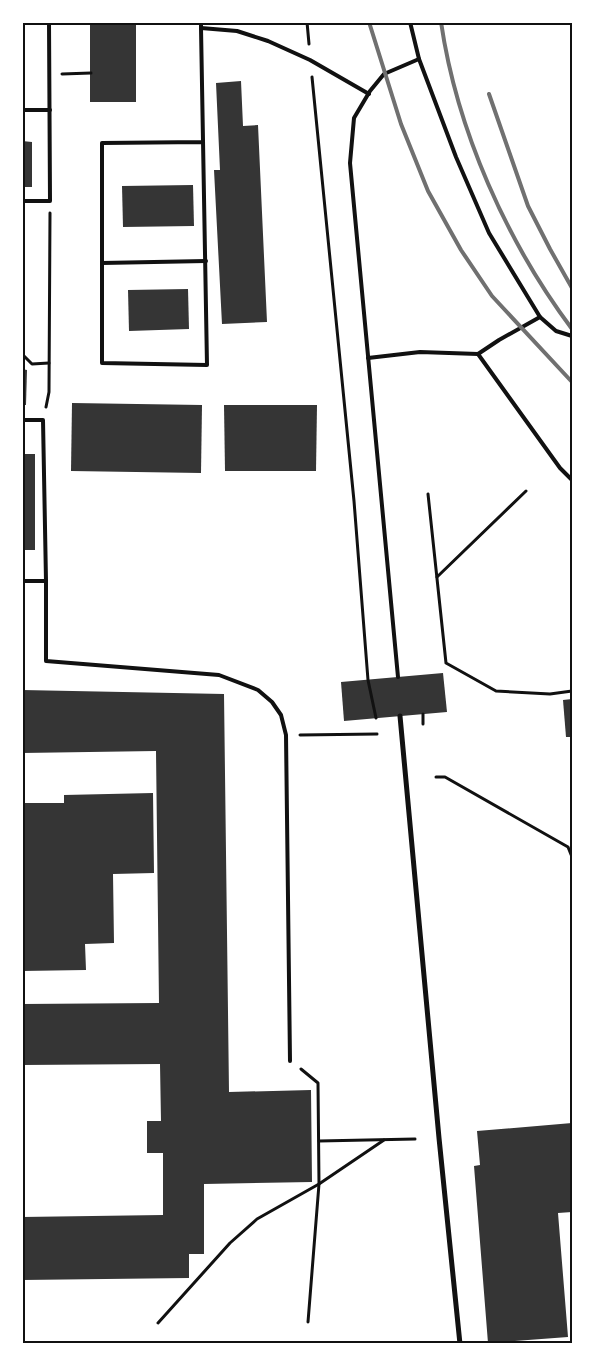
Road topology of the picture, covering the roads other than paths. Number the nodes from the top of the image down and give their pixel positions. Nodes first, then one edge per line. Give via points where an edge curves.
1 (49, 22) edge
2 (201, 22) edge
3 (410, 22) edge
4 (202, 28) junction
5 (419, 59) junction
6 (369, 94) junction
7 (22, 110) edge
8 (50, 110) junction
9 (204, 142) junction
10 (22, 201) edge
11 (206, 261) junction
12 (102, 263) junction
13 (540, 317) junction
14 (572, 336) edge
15 (478, 354) junction
16 (368, 358) junction
17 (22, 420) edge
18 (572, 480) edge
19 (46, 580) junction
20 (22, 581) edge
21 (398, 677) dead end
22 (400, 716) dead end
23 (290, 1061) road end
24 (460, 1344) edge

1 - 8 lane
2 - 4 lane
3 - 5 lane
4 - 6 lane via 237,30 268,41 310,60
4 - 9 lane
5 - 6 lane via 384,74
5 - 13 lane via 489,233
6 - 16 lane via 354,118 350,163
7 - 8 lane
8 - 10 lane via 50,201
9 - 11 lane
9 - 12 lane via 102,143
11 - 12 lane
11 - 12 lane via 207,365 102,363
13 - 14 lane via 556,331
13 - 15 lane
15 - 16 lane via 420,352
15 - 18 lane
16 - 21 lane
17 - 19 lane via 43,420
19 - 20 lane
19 - 23 lane via 46,662 220,675 258,690 272,702 280,716 286,735
22 - 24 street

